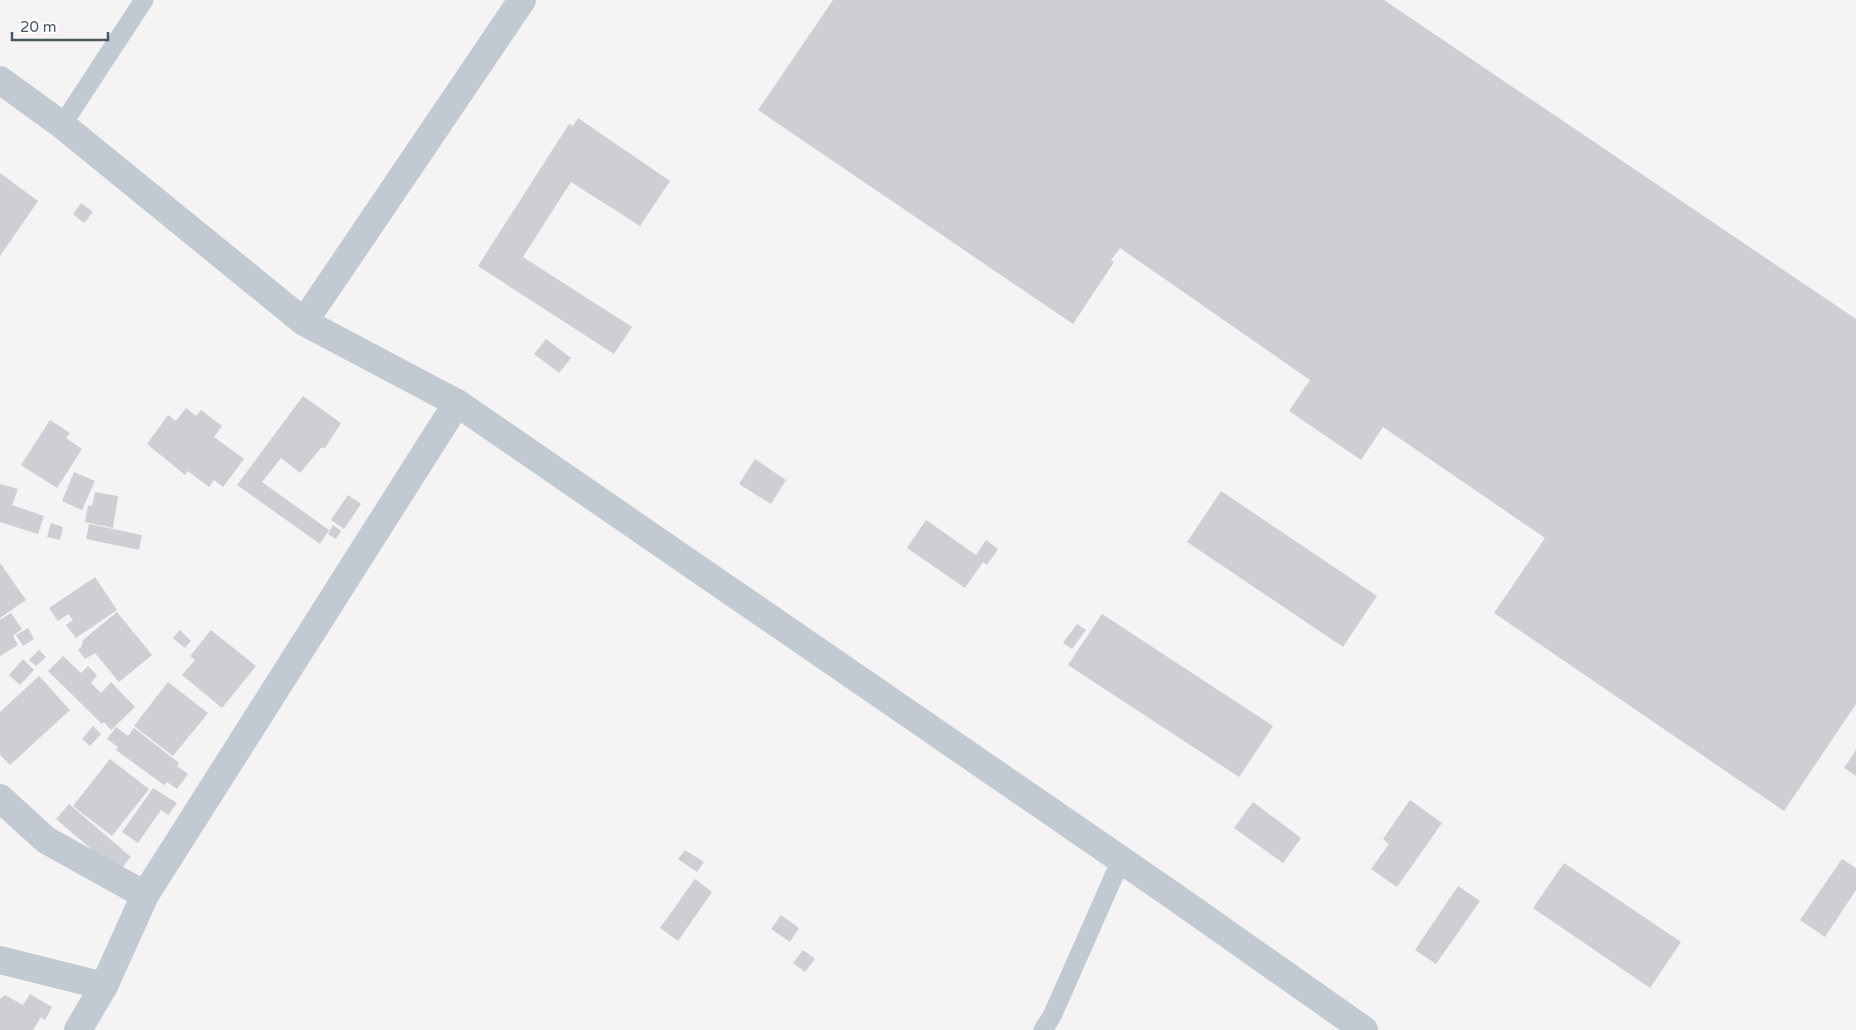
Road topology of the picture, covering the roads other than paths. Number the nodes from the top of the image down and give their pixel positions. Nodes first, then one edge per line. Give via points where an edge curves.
1 (144, 0) edge
2 (522, 0) edge
3 (0, 80) edge
4 (62, 125) junction
5 (304, 322) junction
6 (456, 403) junction
7 (0, 798) edge
8 (1121, 860) junction
9 (145, 894) junction
10 (0, 960) edge
11 (104, 986) junction
12 (78, 1030) edge
13 (1043, 1030) edge
14 (1364, 1030) edge

1 - 4 lane
2 - 5 street
3 - 4 street
4 - 5 street
5 - 6 street
6 - 8 street
6 - 9 street
7 - 9 street via 46,840
8 - 13 lane
8 - 14 street
9 - 11 street
10 - 11 street
11 - 12 street

